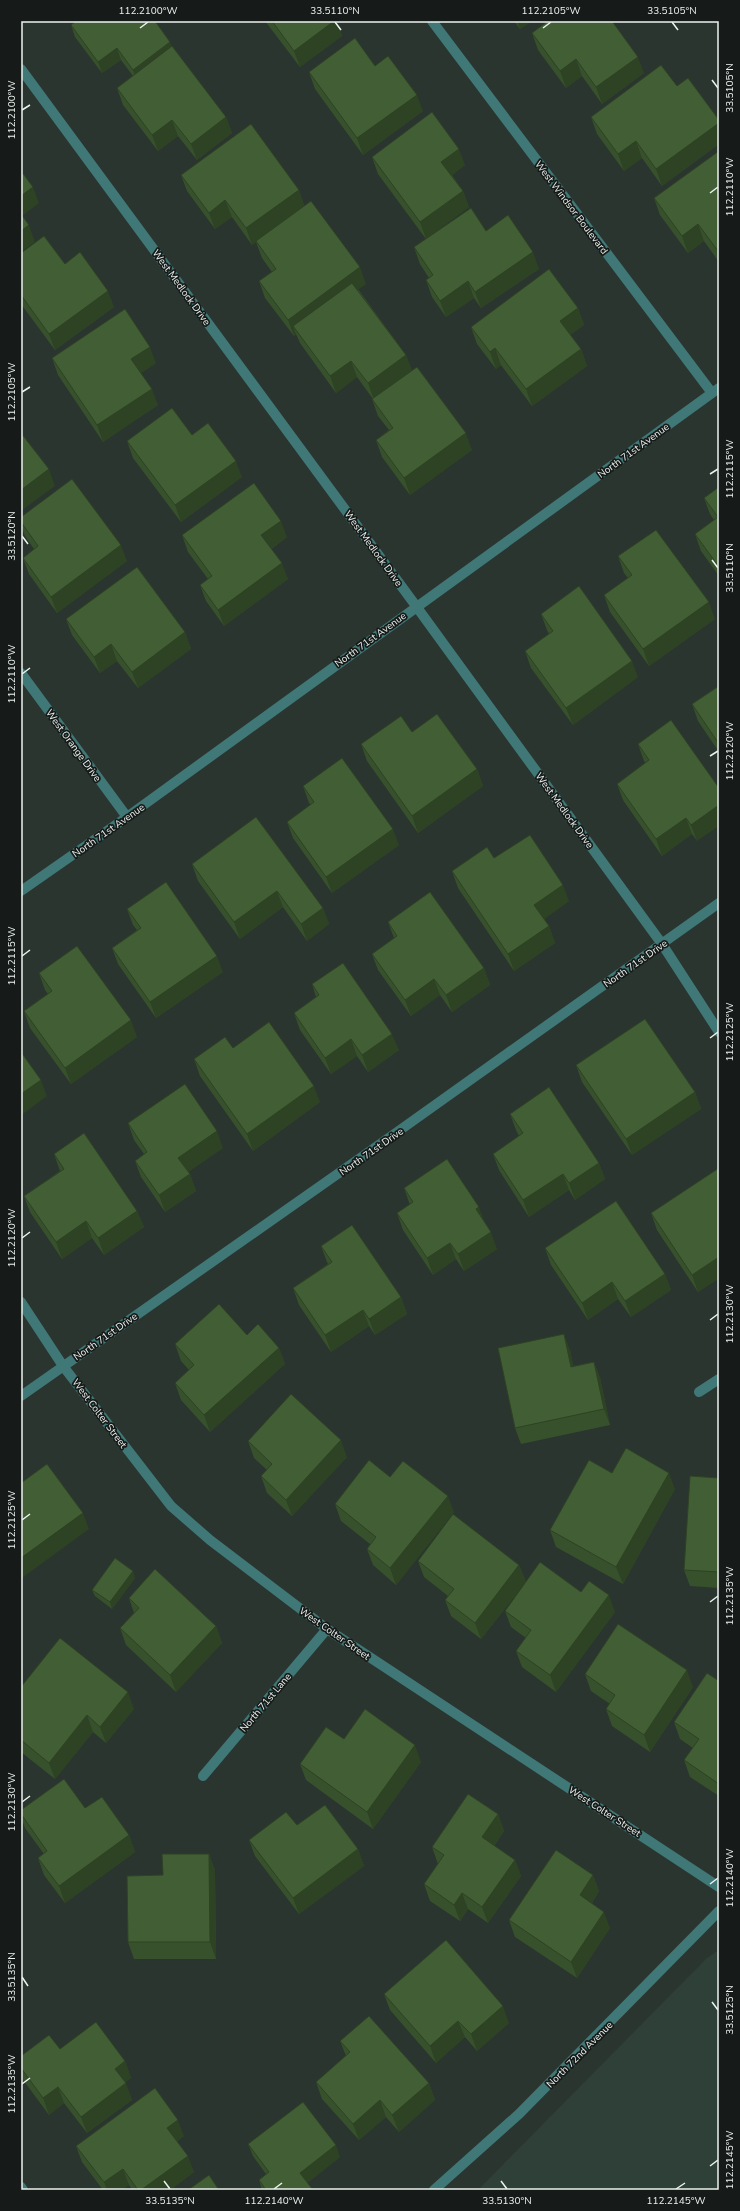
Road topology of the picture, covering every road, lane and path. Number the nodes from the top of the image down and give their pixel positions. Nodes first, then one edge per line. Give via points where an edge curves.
1 (432, 21) edge
2 (21, 70) edge
3 (716, 390) edge
4 (416, 606) junction
5 (21, 673) edge
6 (127, 817) junction
7 (21, 891) edge
8 (719, 903) edge
9 (662, 944) junction
10 (719, 1032) edge
11 (21, 1302) edge
12 (63, 1366) junction
13 (719, 1379) edge
14 (699, 1392) dead end
15 (21, 1396) edge
16 (327, 1629) junction
17 (203, 1776) dead end
18 (719, 1887) edge
19 (719, 1911) edge
20 (21, 2187) edge
21 (23, 2190) edge
22 (434, 2190) edge

1 - 3 street, West Windsor Boulevard
2 - 4 street, West Medlock Drive
3 - 4 street, North 71st Avenue
4 - 6 street, North 71st Avenue
4 - 9 street, West Medlock Drive
5 - 6 street, West Orange Drive
6 - 7 street, North 71st Avenue
8 - 9 street, North 71st Drive
9 - 10 street, West Medlock Drive
9 - 12 street, North 71st Drive via 393,1136
11 - 12 street, West Colter Street
12 - 15 street, North 71st Drive
12 - 16 street, West Colter Street via 171,1506 210,1540
13 - 14 street
16 - 17 street, North 71st Lane
16 - 18 street, West Colter Street
19 - 22 street, North 72nd Avenue via 520,2114
20 - 21 street

